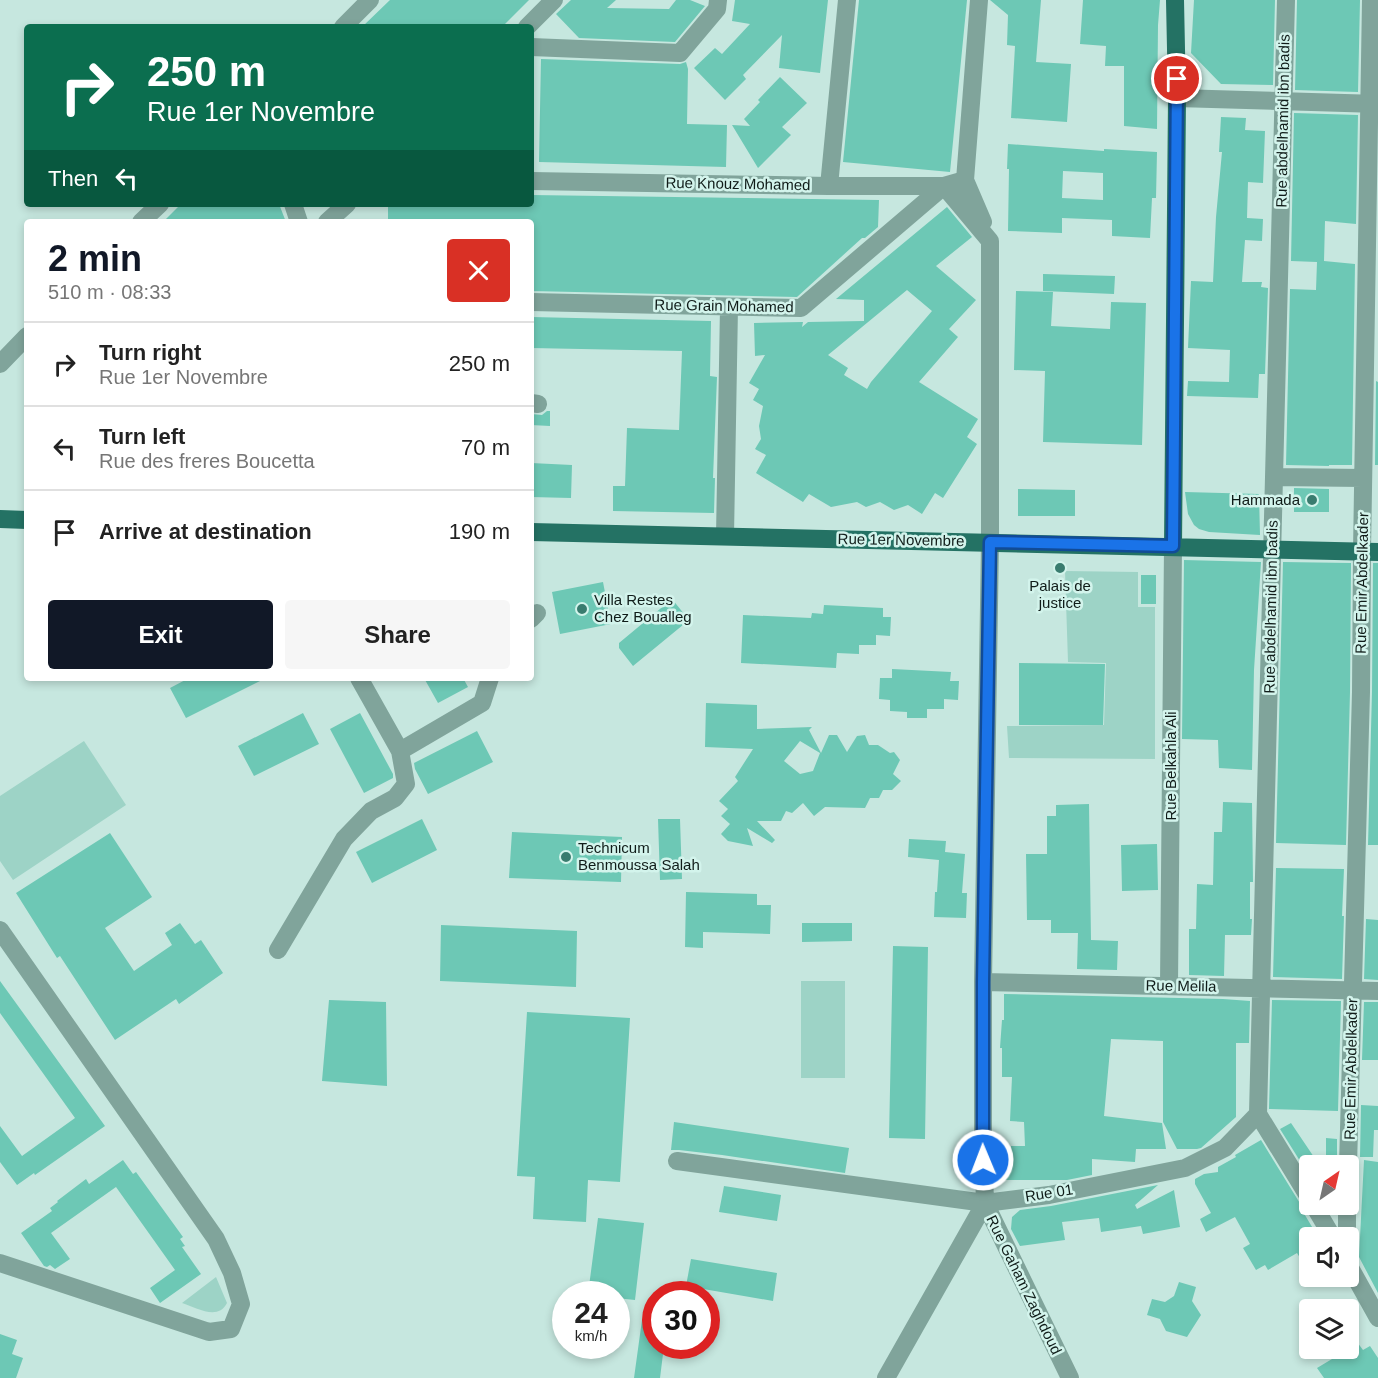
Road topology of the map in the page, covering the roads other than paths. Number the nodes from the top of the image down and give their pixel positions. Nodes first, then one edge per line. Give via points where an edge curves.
1 (370, 0) edge
2 (554, 0) edge
3 (718, 0) edge
4 (847, 0) edge
5 (979, 0) edge
6 (1176, 0) edge
7 (1286, 0) edge
8 (1371, 0) edge
9 (346, 24) edge
10 (530, 24) edge
11 (534, 47) edge
12 (1177, 98) junction
13 (1283, 101) junction
14 (1374, 104) edge
15 (965, 180) junction
16 (534, 181) edge
17 (829, 186) junction
18 (944, 186) junction
19 (157, 207) edge
20 (344, 207) edge
21 (144, 219) edge
22 (330, 219) edge
23 (990, 241) junction
24 (534, 302) edge
25 (729, 307) junction
26 (24, 339) edge
27 (0, 364) edge
28 (1274, 477) junction
29 (1363, 478) junction
30 (0, 519) edge
31 (24, 520) edge
32 (534, 531) edge
33 (725, 536) junction
34 (990, 542) junction
35 (1173, 546) junction
36 (1272, 549) junction
37 (1370, 551) edge
38 (361, 681) edge
39 (489, 681) edge
40 (400, 751) junction
41 (0, 930) edge
42 (278, 950) dead end
43 (983, 982) junction
44 (1169, 986) junction
45 (1261, 988) junction
46 (1353, 990) junction
47 (1378, 991) edge
48 (1258, 1114) junction
49 (1348, 1155) edge
50 (677, 1161) dead end
51 (1299, 1181) edge
52 (985, 1203) junction
53 (3, 1260) edge
54 (1359, 1284) edge
55 (1378, 1318) edge
56 (886, 1378) edge
57 (1070, 1378) edge

1 - 9 street
2 - 10 street
3 - 11 street via 717,9 680,53
4 - 17 street
5 - 15 street
6 - 12 main road
7 - 13 street, Rue abdelhamid ibn badis
8 - 14 street, Rue Emir Abdelkader
12 - 13 street
12 - 35 main road
13 - 14 street
13 - 28 street, Rue abdelhamid ibn badis
14 - 29 street, Rue Emir Abdelkader
15 - 18 street
15 - 23 street
16 - 17 street, Rue Knouz Mohamed
17 - 18 street, Rue Knouz Mohamed
18 - 23 street
18 - 25 street, Rue Grain Mohamed via 801,308
19 - 21 street
20 - 22 street
23 - 34 street, Rue Gaham Zaghdoud
24 - 25 street, Rue Grain Mohamed
25 - 33 street
26 - 27 street
28 - 29 street
28 - 36 street, Rue abdelhamid ibn badis
29 - 37 street, Rue Emir Abdelkader
30 - 31 main road
32 - 33 main road, Rue 1er Novembre
33 - 34 main road, Rue 1er Novembre
34 - 35 main road, Rue 1er Novembre
34 - 43 street, Rue Gaham Zaghdoud
35 - 36 main road, Rue 1er Novembre
35 - 44 street, Rue Belkahla Ali
36 - 37 main road, Rue 1er Novembre
36 - 45 street, Rue abdelhamid ibn badis
37 - 46 street, Rue Emir Abdelkader via 1361,692
38 - 40 street
39 - 40 street via 483,703
40 - 42 street via 406,784 395,798 371,811 344,839
41 - 53 street via 216,1239 241,1304 231,1329 209,1332
43 - 44 street, Rue Melila
43 - 52 street, Rue Gaham Zaghdoud
44 - 45 street, Rue Melila
45 - 46 street, Rue Melila
45 - 48 street, Rue abdelhamid ibn badis
46 - 47 street, Rue Melila
46 - 49 street, Rue Emir Abdelkader
48 - 51 street
48 - 52 street, Rue 01 via 1225,1148 1185,1168 1049,1195
50 - 52 street, Rue 01
52 - 56 street
52 - 57 street, Rue Gaham Zaghdoud
54 - 55 street

